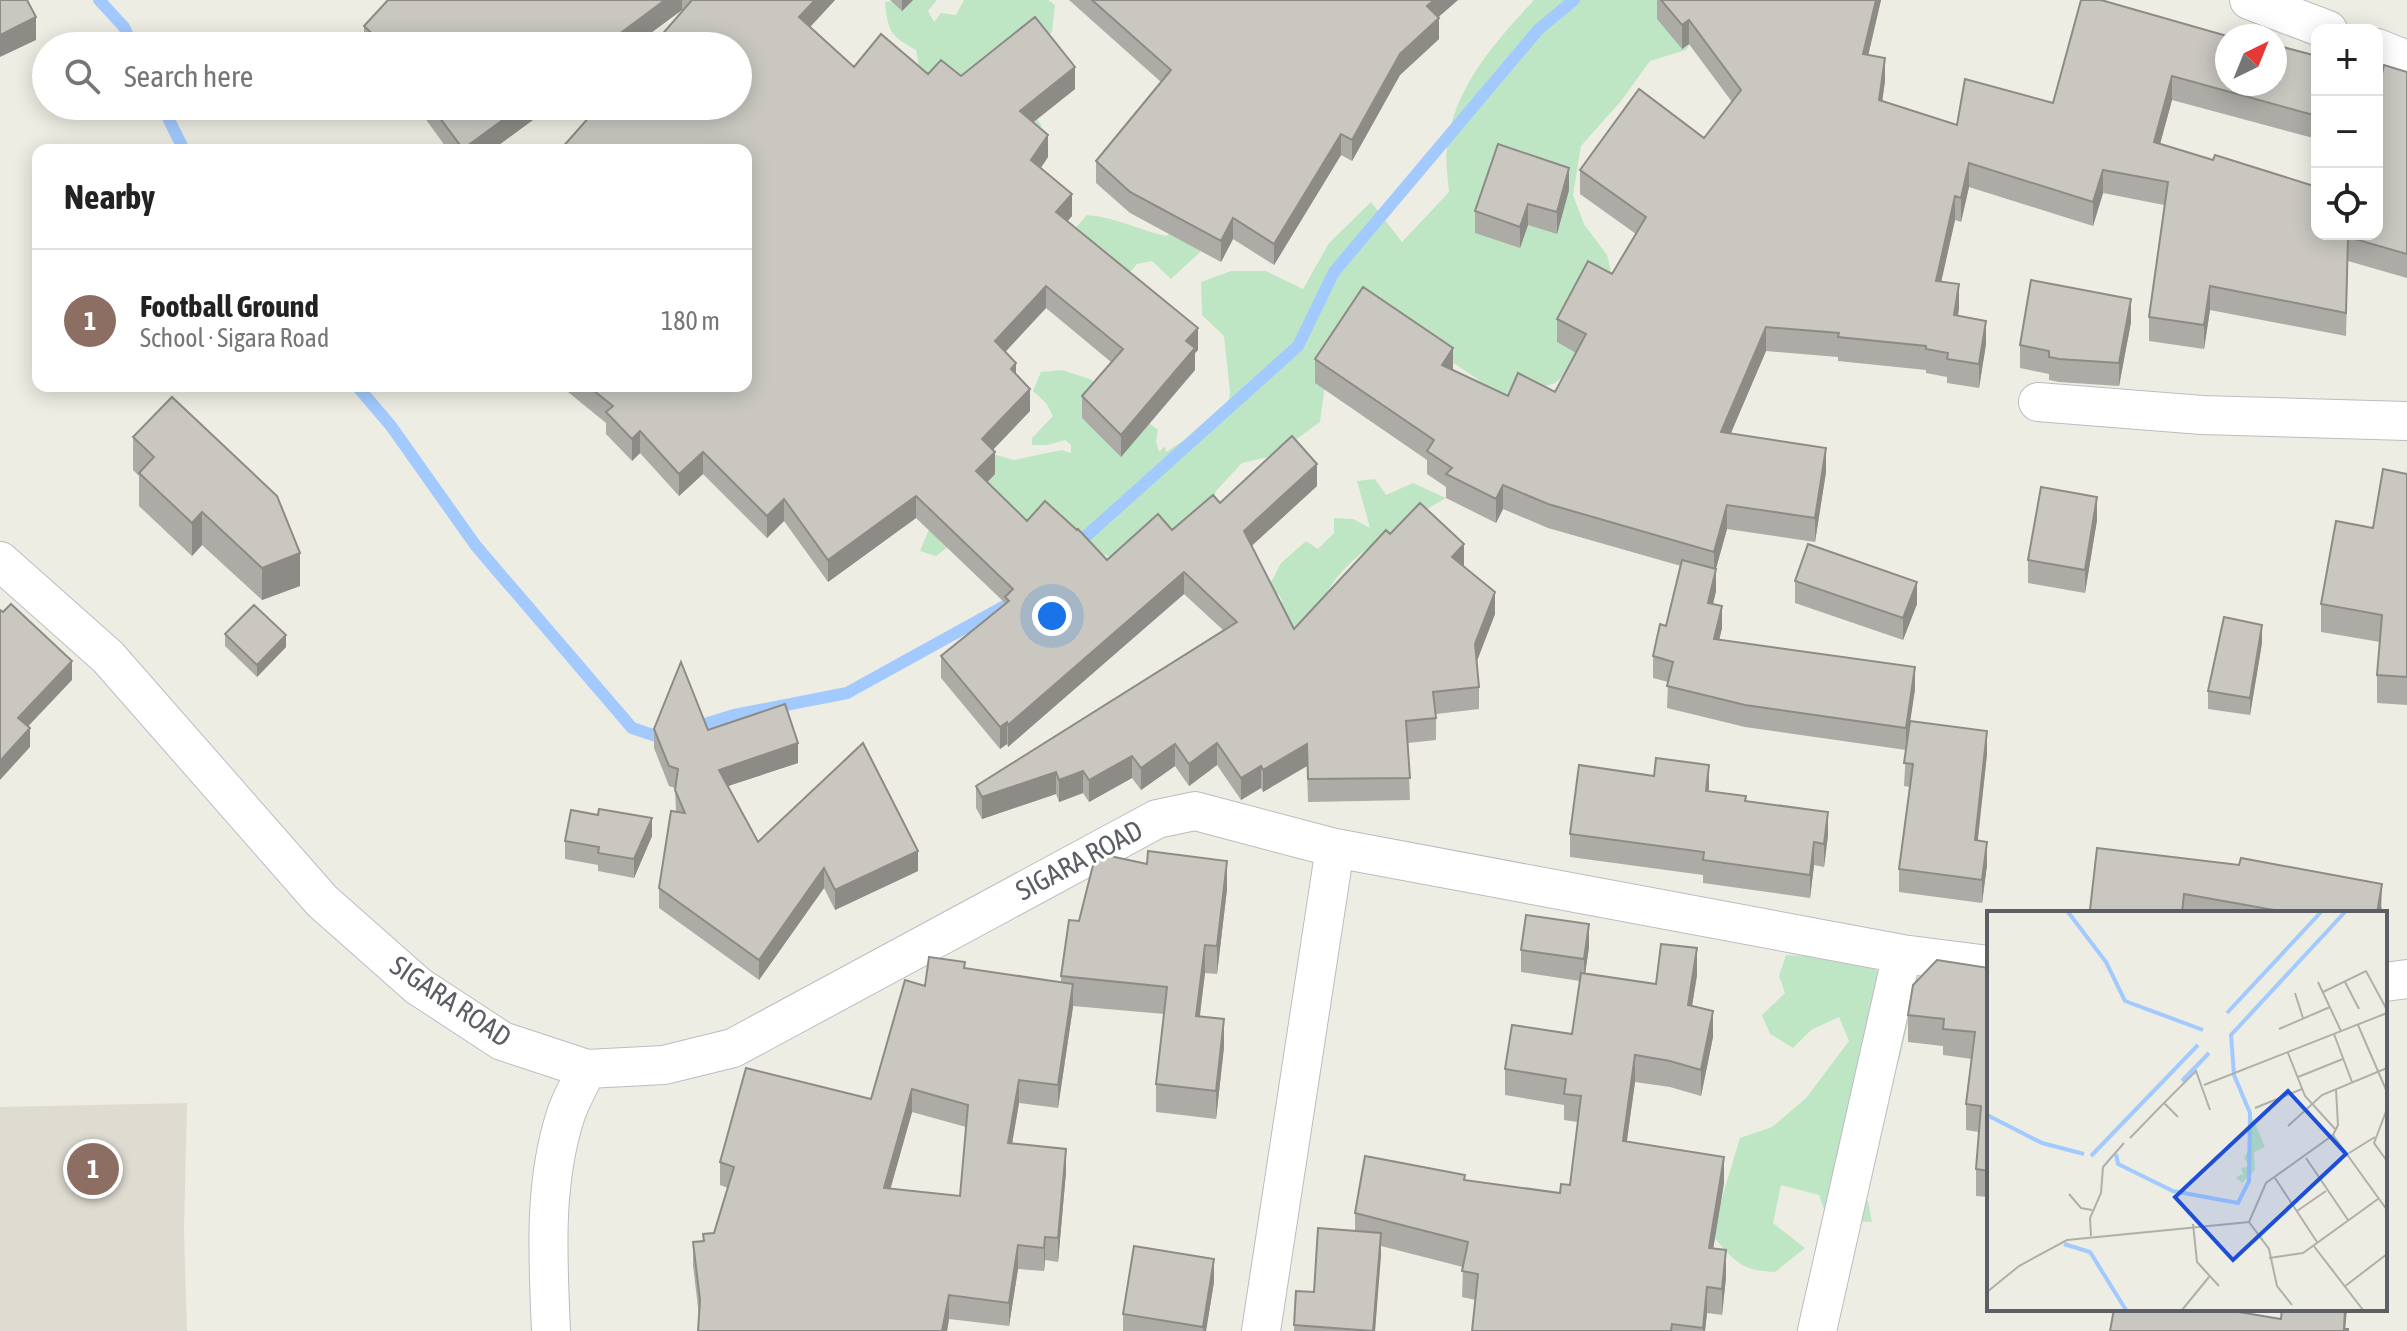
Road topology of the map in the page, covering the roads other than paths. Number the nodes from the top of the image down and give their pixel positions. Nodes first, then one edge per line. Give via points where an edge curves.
1 (2249, 0) edge
2 (2312, 24) edge
3 (2383, 50) edge
4 (2407, 60) edge
5 (2038, 402) dead end
6 (2407, 421) edge
7 (0, 561) edge
8 (1335, 848) junction
9 (1902, 954) junction
10 (1987, 965) edge
11 (2407, 979) edge
12 (2387, 982) edge
13 (587, 1069) junction
14 (551, 1331) edge
15 (1261, 1331) edge
16 (1817, 1331) edge

1 - 2 street
3 - 4 street
5 - 6 street via 2216,416
7 - 13 street, SIGARA ROAD via 108,657 322,901 418,986 502,1041
8 - 9 street, SIGARA ROAD
8 - 13 street, SIGARA ROAD via 1195,811 1157,819 733,1048 664,1065
8 - 15 street
9 - 10 street, SIGARA ROAD
9 - 16 street
11 - 12 street
13 - 14 street via 566,1112 552,1183

